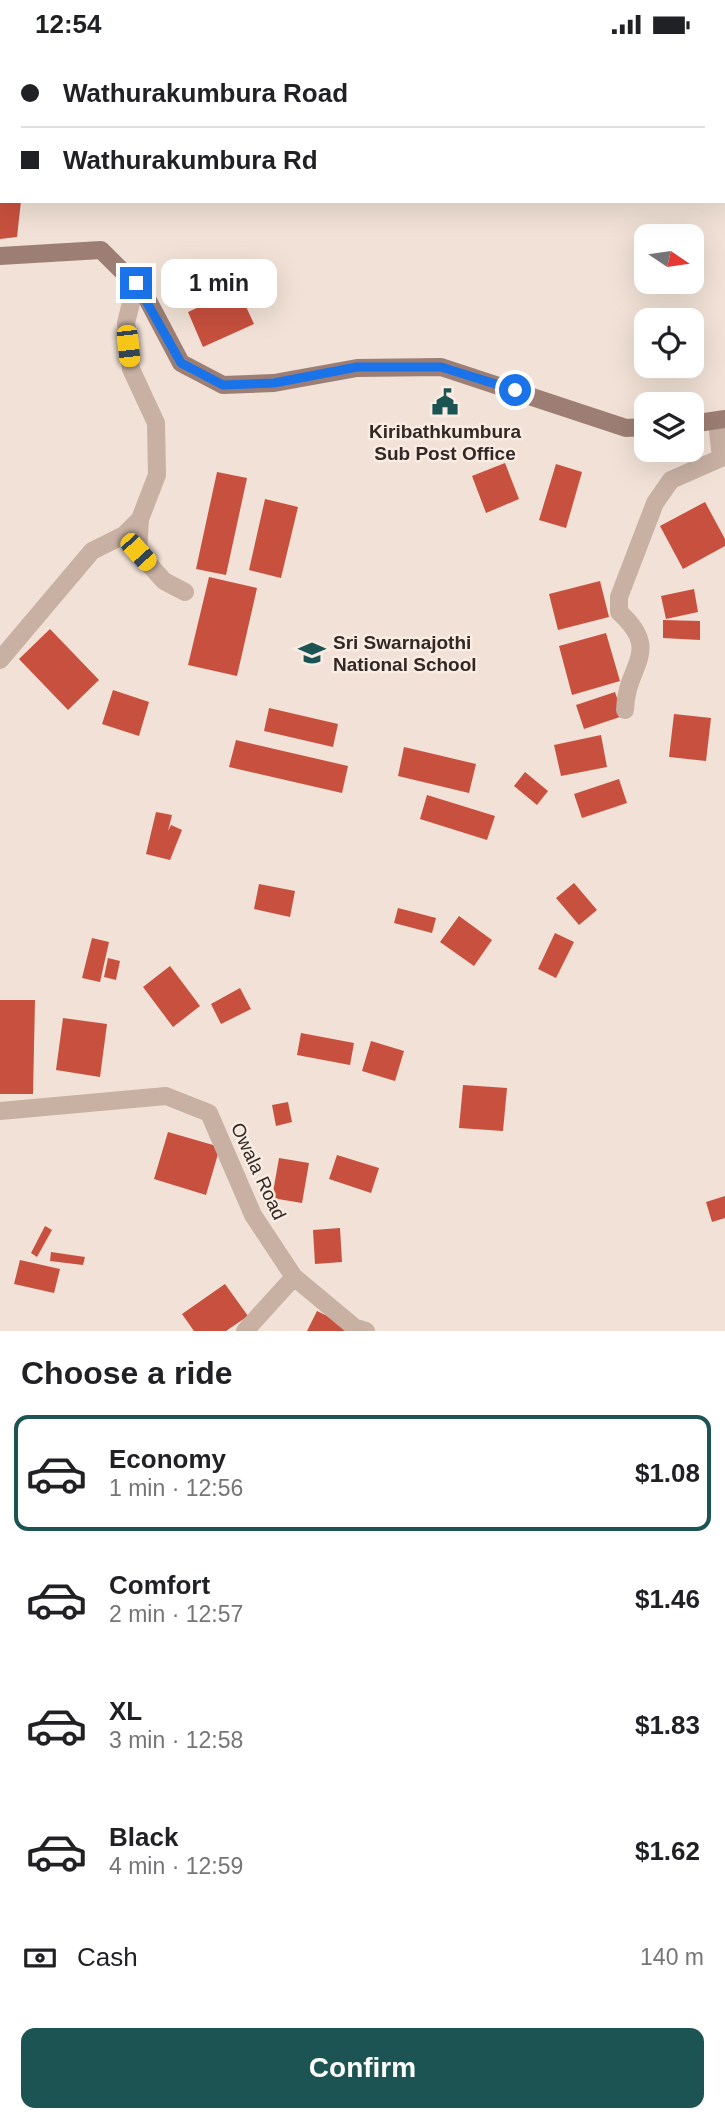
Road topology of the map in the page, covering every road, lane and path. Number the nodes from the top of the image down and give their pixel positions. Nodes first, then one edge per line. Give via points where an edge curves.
1 (0, 257) edge
2 (140, 288) junction
3 (721, 421) edge
4 (634, 428) edge
5 (140, 519) junction
6 (185, 592) dead end
7 (0, 660) edge
8 (625, 710) dead end
9 (0, 1111) edge
10 (294, 1277) junction
11 (245, 1331) edge
12 (366, 1331) edge

1 - 2 main road via 101,250
2 - 4 main road via 181,363 223,385 274,383 357,367 441,367
2 - 5 street via 126,323 131,369 156,423 157,475
3 - 8 street via 721,458 670,480 655,503 619,597 619,612 637,628 642,650 626,693
5 - 6 street via 138,552 164,581
5 - 7 street via 124,535 92,551
9 - 10 street, Owala Road via 166,1096 209,1113 253,1215
10 - 11 street
10 - 12 street, Owala Road via 354,1327

